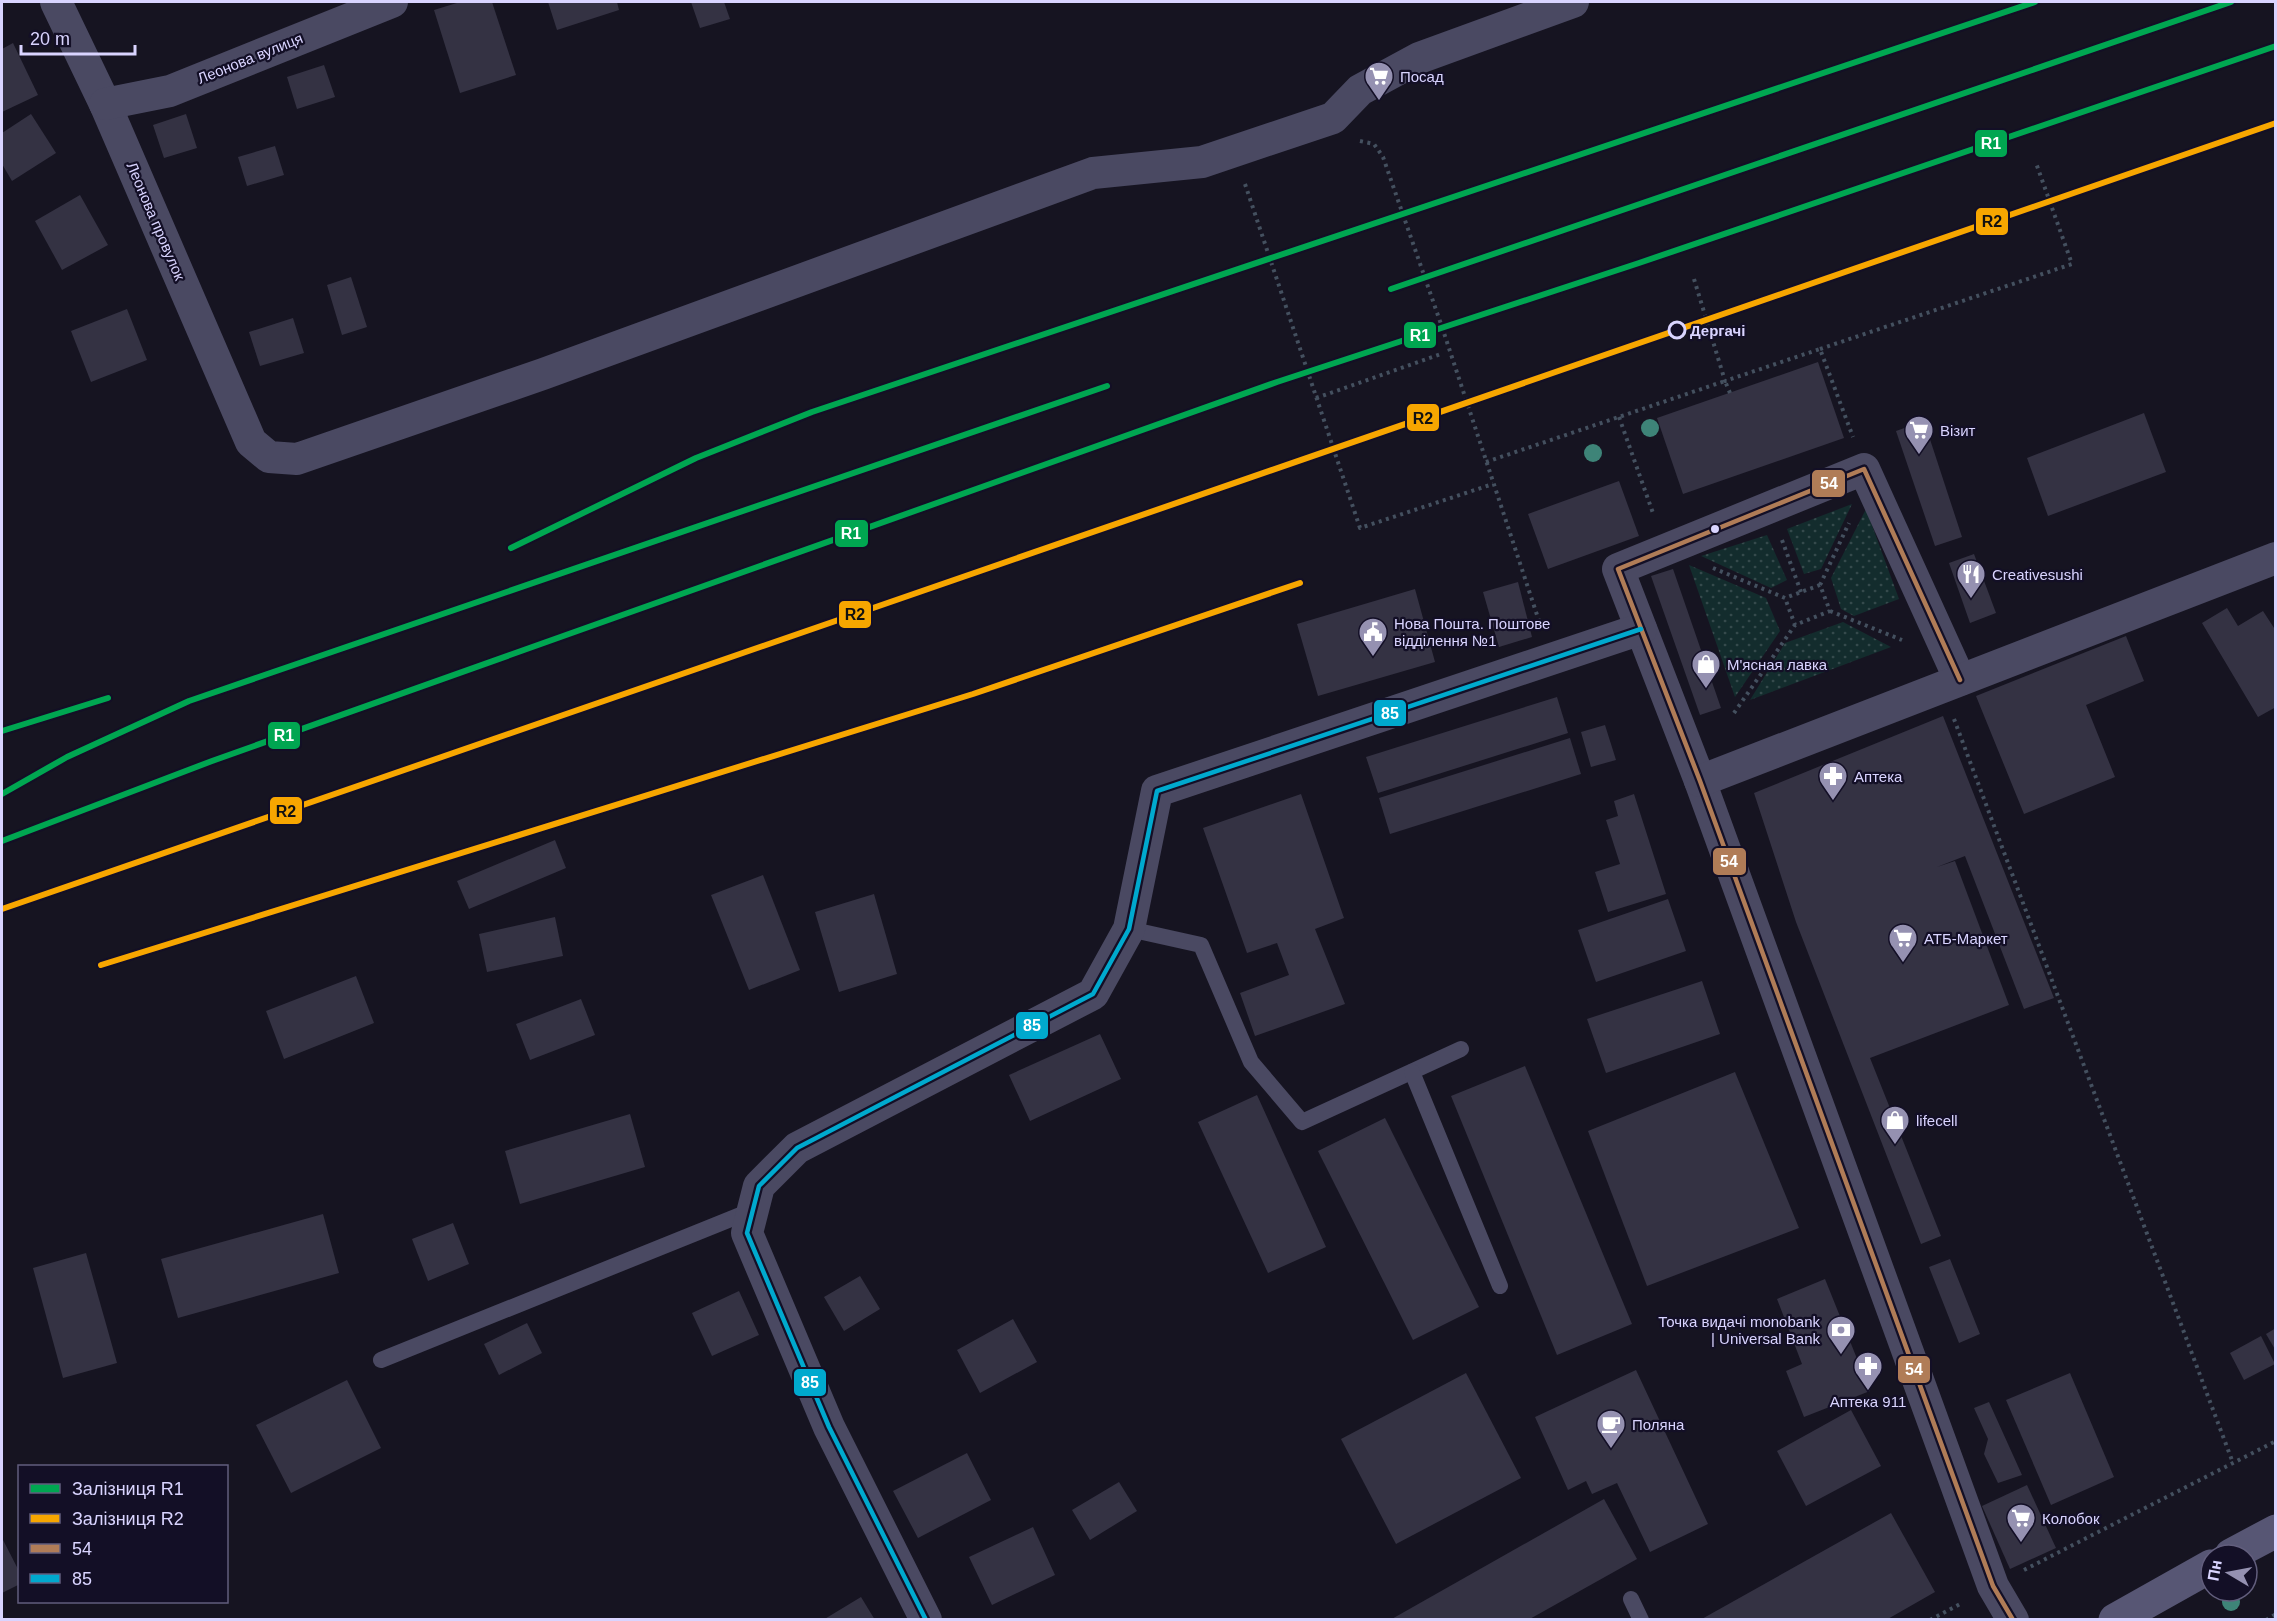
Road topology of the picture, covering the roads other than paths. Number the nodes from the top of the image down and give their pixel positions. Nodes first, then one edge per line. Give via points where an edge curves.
1 (56, 2) edge
2 (392, 2) edge
3 (1573, 2) edge
4 (105, 104) junction
5 (2276, 558) edge
6 (1641, 629) junction
7 (1951, 675) junction
8 (1700, 781) junction
9 (1129, 929) junction
10 (1461, 1049) dead end
11 (1412, 1072) junction
12 (753, 1210) junction
13 (1500, 1286) dead end
14 (381, 1360) dead end
15 (2276, 1531) edge
16 (2254, 1543) edge
17 (2199, 1573) edge
18 (1631, 1599) dead end
19 (926, 1620) edge
20 (1641, 1620) edge
21 (2013, 1620) edge
22 (2115, 1620) edge

1 - 4 street, Леонова провулок
2 - 4 street, Леонова вулиця via 170,91
3 - 4 street, Леонова провулок via 1419,58 1360,90 1333,118 1202,162 1092,172 543,374 297,459 269,457 251,442
5 - 7 street
6 - 7 street via 1618,568 1867,474
6 - 8 street
6 - 9 street via 1157,791
7 - 8 street
8 - 21 street via 1993,1587
9 - 11 lane via 1201,945 1251,1062 1302,1122
9 - 12 street via 1093,993 797,1148 759,1186
10 - 11 lane
11 - 13 lane
12 - 14 lane
12 - 19 street via 747,1233 830,1427
15 - 16 main road
17 - 22 main road
18 - 20 lane

